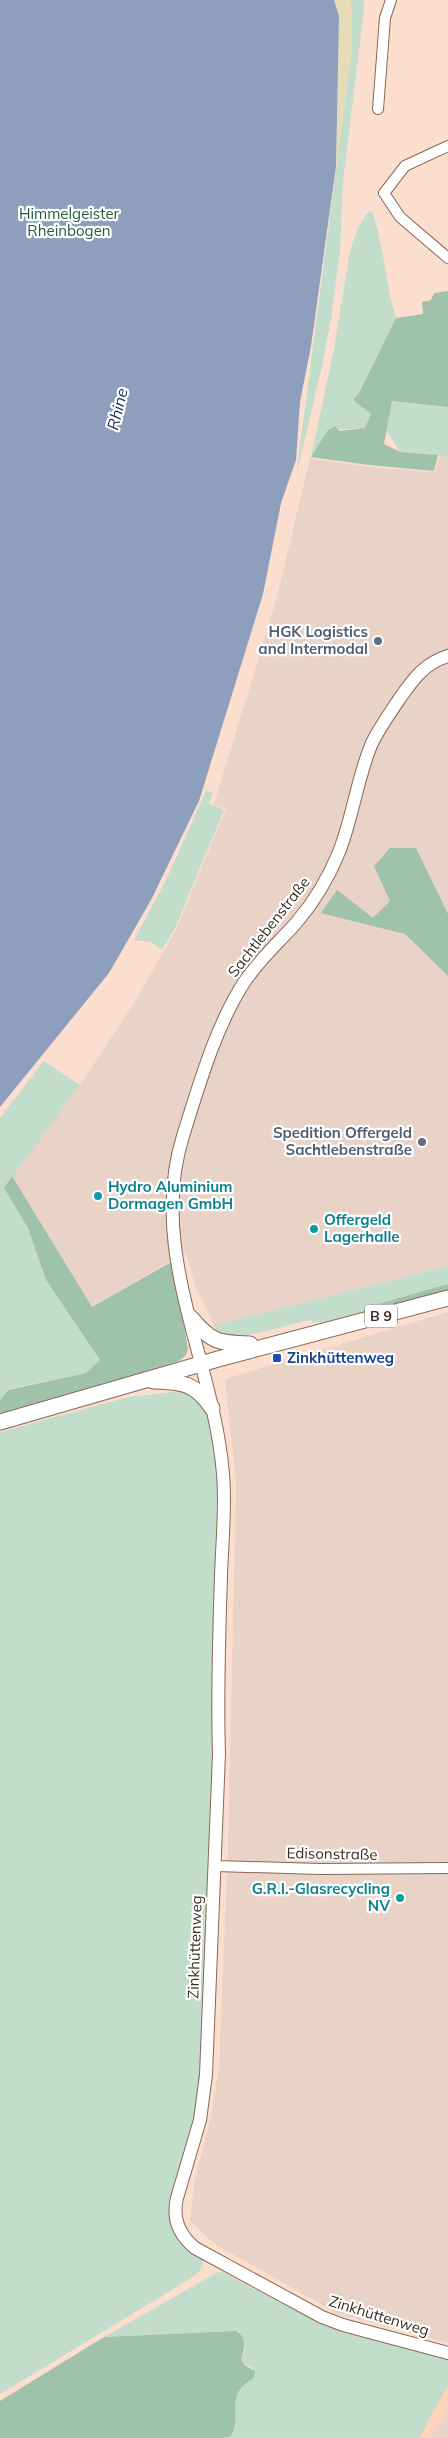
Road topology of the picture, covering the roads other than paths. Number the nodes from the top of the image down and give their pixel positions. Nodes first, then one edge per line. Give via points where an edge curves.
1 (391, 0) edge
2 (378, 109) dead end
3 (448, 146) edge
4 (448, 258) edge
5 (448, 656) edge
6 (448, 1298) edge
7 (191, 1318) junction
8 (270, 1345) junction
9 (201, 1363) junction
10 (141, 1380) junction
11 (212, 1408) junction
12 (0, 1422) edge
13 (214, 1866) junction
14 (448, 1868) edge
15 (448, 2353) edge

1 - 2 street via 385,18
3 - 4 street via 405,166 384,193 400,217
5 - 7 street, Sachtlebenstraße via 426,666 414,678 382,724 330,870 307,909 246,980 221,1029 183,1138 173,1184 173,1236
6 - 8 main road, B 9
7 - 8 main road via 204,1334 217,1342
7 - 9 street, Sachtlebenstraße
8 - 9 main road, B 9
9 - 10 main road, B 9
9 - 11 street, Zinkhüttenweg
10 - 11 main road via 189,1385
10 - 12 main road, B 9
11 - 13 street, Zinkhüttenweg via 221,1452 224,1496
13 - 14 street, Edisonstraße
13 - 15 street, Zinkhüttenweg via 205,2094 177,2198 178,2228 195,2248 322,2316 343,2325

